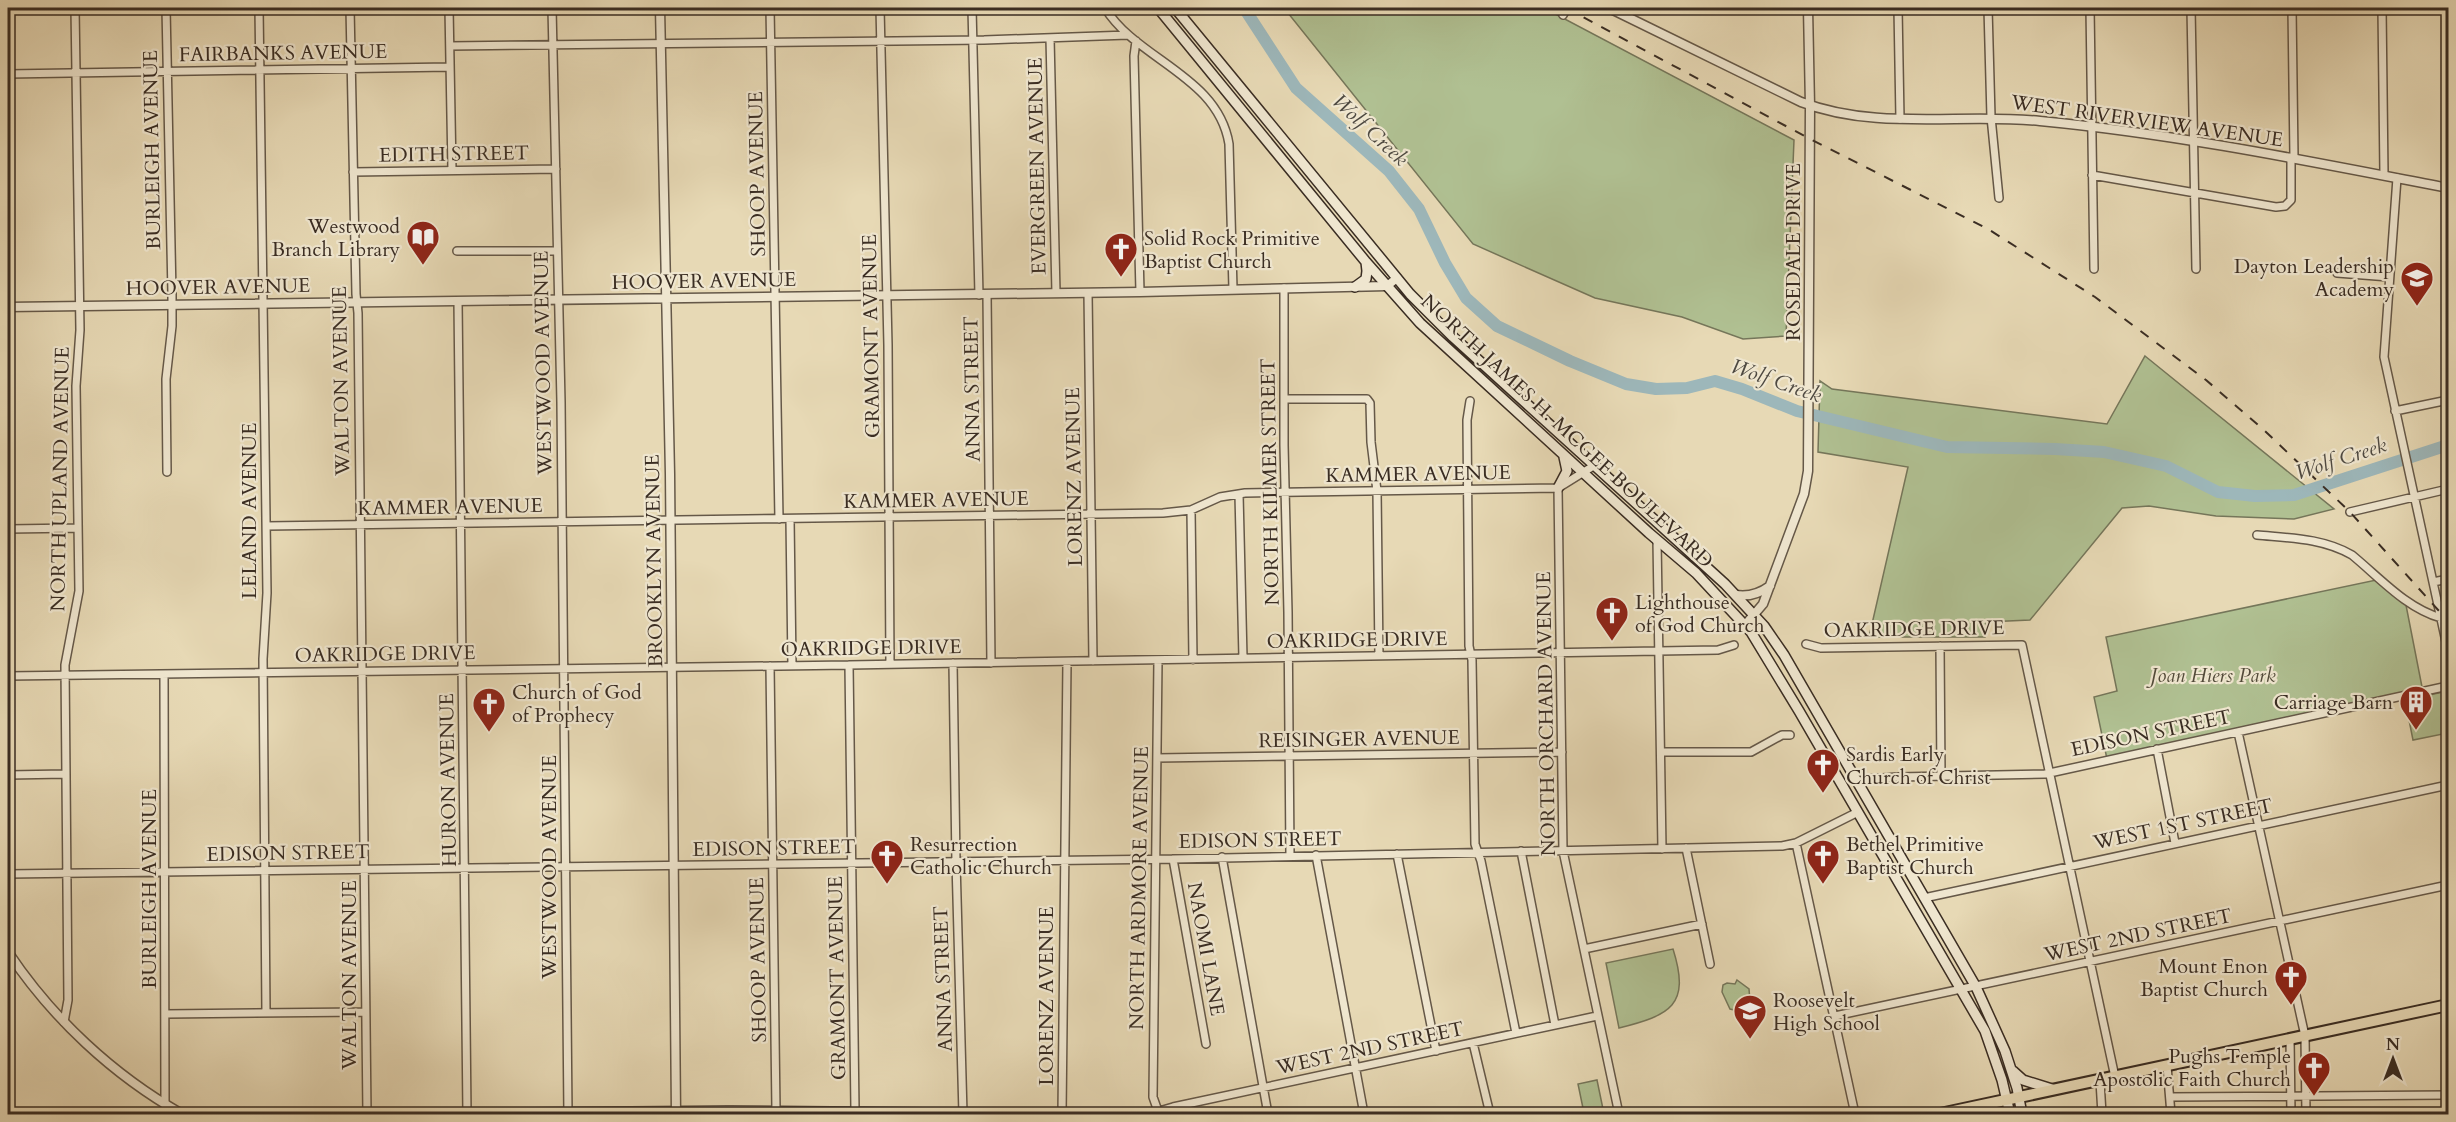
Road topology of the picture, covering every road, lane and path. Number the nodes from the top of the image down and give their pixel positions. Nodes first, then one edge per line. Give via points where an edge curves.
1 (75, 8) edge
2 (166, 8) edge
3 (258, 8) edge
4 (350, 8) edge
5 (449, 8) edge
6 (552, 8) edge
7 (660, 8) edge
8 (770, 8) edge
9 (880, 8) edge
10 (972, 8) edge
11 (1105, 8) edge
12 (1158, 8) edge
13 (1175, 8) edge
14 (1610, 8) edge
15 (1808, 8) edge
16 (1898, 8) edge
17 (1988, 8) edge
18 (2090, 8) edge
19 (2191, 8) edge
20 (2292, 8) edge
21 (2382, 8) edge
22 (1128, 35) junction
23 (1050, 38) junction
24 (973, 39) junction
25 (881, 41) junction
26 (1136, 41) junction
27 (771, 42) junction
28 (660, 44) junction
29 (553, 45) junction
30 (450, 46) junction
31 (450, 67) junction
32 (351, 68) junction
33 (167, 70) junction
34 (260, 70) junction
35 (76, 71) junction
36 (8, 74) edge
37 (1810, 106) junction
38 (1991, 117) junction
39 (1900, 119) junction
40 (2091, 126) junction
41 (2193, 142) junction
42 (2293, 158) junction
43 (556, 169) junction
44 (452, 170) junction
45 (353, 172) junction
46 (2092, 175) junction
47 (2384, 175) junction
48 (2397, 178) junction
49 (2448, 188) edge
50 (2195, 192) junction
51 (1999, 198) dead end
52 (457, 251) dead end
53 (557, 251) junction
54 (1366, 262) junction
55 (2094, 269) dead end
56 (2196, 270) dead end
57 (2337, 273) dead end
58 (2389, 277) junction
59 (1397, 278) junction
60 (1387, 286) junction
61 (1355, 287) junction
62 (1284, 288) junction
63 (1233, 289) junction
64 (1140, 292) junction
65 (1056, 293) junction
66 (1088, 293) junction
67 (983, 295) junction
68 (887, 296) junction
69 (777, 297) junction
70 (667, 298) junction
71 (559, 300) junction
72 (458, 301) junction
73 (357, 302) junction
74 (264, 303) junction
75 (172, 304) junction
76 (80, 306) junction
77 (8, 307) edge
78 (1284, 399) junction
79 (2448, 400) edge
80 (1470, 401) dead end
81 (2395, 411) junction
82 (1563, 454) junction
83 (1595, 465) junction
84 (167, 472) dead end
85 (1583, 473) junction
86 (1558, 488) junction
87 (2448, 489) edge
88 (1468, 490) junction
89 (1377, 491) junction
90 (1287, 493) junction
91 (1239, 494) junction
92 (2414, 498) junction
93 (1191, 510) junction
94 (2350, 512) dead end
95 (1091, 514) junction
96 (990, 516) junction
97 (890, 518) junction
98 (779, 519) junction
99 (789, 519) junction
100 (670, 520) junction
101 (562, 522) junction
102 (461, 523) junction
103 (361, 524) junction
104 (267, 526) junction
105 (78, 528) junction
106 (8, 529) edge
107 (2257, 535) dead end
108 (1657, 540) junction
109 (2448, 579) edge
110 (2433, 582) junction
111 (1770, 586) junction
112 (1736, 595) junction
113 (1754, 614) junction
114 (2441, 618) junction
115 (1745, 625) junction
116 (1806, 644) dead end
117 (1734, 645) dead end
118 (1940, 646) junction
119 (1659, 651) junction
120 (2448, 651) edge
121 (1560, 653) junction
122 (1471, 655) junction
123 (1379, 656) junction
124 (1243, 658) junction
125 (1289, 658) junction
126 (1158, 660) junction
127 (1193, 660) junction
128 (1093, 661) junction
129 (1067, 662) junction
130 (953, 663) junction
131 (991, 663) junction
132 (890, 664) junction
133 (849, 665) junction
134 (770, 666) junction
135 (792, 666) junction
136 (672, 667) junction
137 (564, 668) junction
138 (464, 670) junction
139 (363, 671) junction
140 (264, 672) junction
141 (164, 674) junction
142 (66, 675) junction
143 (8, 676) edge
144 (2448, 686) edge
145 (2238, 732) junction
146 (1790, 735) dead end
147 (2157, 749) junction
148 (1562, 752) junction
149 (1661, 752) junction
150 (1473, 754) junction
151 (1289, 757) junction
152 (1157, 758) junction
153 (2049, 773) junction
154 (66, 774) junction
155 (8, 775) edge
156 (1941, 776) junction
157 (1857, 782) junction
158 (2448, 785) edge
159 (1858, 812) junction
160 (2259, 825) junction
161 (1796, 843) junction
162 (2175, 843) junction
163 (1686, 848) junction
164 (1662, 849) junction
165 (1521, 851) junction
166 (1563, 851) junction
167 (1478, 852) junction
168 (1397, 854) junction
169 (1316, 855) junction
170 (1290, 856) junction
171 (1222, 857) junction
172 (1156, 859) junction
173 (1173, 859) junction
174 (1064, 860) junction
175 (956, 862) junction
176 (852, 863) junction
177 (773, 864) junction
178 (674, 865) junction
179 (566, 866) junction
180 (2069, 866) junction
181 (465, 867) junction
182 (365, 868) junction
183 (266, 870) junction
184 (165, 871) junction
185 (67, 872) junction
186 (8, 874) edge
187 (2448, 885) edge
188 (1924, 898) junction
189 (2280, 922) junction
190 (1702, 924) junction
191 (1584, 949) junction
192 (8, 952) edge
193 (2089, 962) junction
194 (1710, 964) dead end
195 (1976, 987) junction
196 (1960, 990) junction
197 (2448, 1005) edge
198 (365, 1012) junction
199 (266, 1013) junction
200 (166, 1014) junction
201 (1597, 1016) junction
202 (1834, 1016) junction
203 (64, 1022) junction
204 (1555, 1025) junction
205 (1516, 1033) junction
206 (2305, 1036) junction
207 (2290, 1039) junction
208 (1473, 1043) junction
209 (1206, 1044) dead end
210 (1436, 1051) junction
211 (2167, 1066) junction
212 (1354, 1068) junction
213 (2011, 1068) junction
214 (2115, 1077) junction
215 (2100, 1081) junction
216 (1263, 1088) junction
217 (2057, 1089) junction
218 (2448, 1095) edge
219 (2291, 1096) junction
220 (2306, 1096) junction
221 (2020, 1097) junction
222 (2171, 1097) junction
223 (2007, 1100) junction
224 (165, 1105) junction
225 (776, 1110) junction
226 (676, 1112) edge
227 (757, 1112) edge
228 (858, 1112) edge
229 (568, 1113) edge
230 (963, 1113) edge
231 (1159, 1113) edge
232 (182, 1114) edge
233 (326, 1114) edge
234 (367, 1114) edge
235 (417, 1114) edge
236 (467, 1114) edge
237 (1062, 1114) edge
238 (1111, 1114) edge
239 (1117, 1114) edge
240 (1149, 1114) edge
241 (1268, 1114) edge
242 (1364, 1114) edge
243 (1490, 1114) edge
244 (1619, 1114) edge
245 (1855, 1114) edge
246 (1940, 1114) edge
247 (2010, 1114) edge
248 (2022, 1114) edge
249 (2102, 1114) edge
250 (2171, 1114) edge
251 (2291, 1114) edge
252 (2306, 1114) edge

1 - 35 street, NORTH UPLAND AVENUE
2 - 33 street, BURLEIGH AVENUE
3 - 34 street, LELAND AVENUE
4 - 32 street, WALTON AVENUE
5 - 30 street
6 - 29 street, WESTWOOD AVENUE
7 - 28 street, BROOKLYN AVENUE
8 - 27 street, SHOOP AVENUE
9 - 25 street, GRAMONT AVENUE
10 - 24 street, ANNA STREET
11 - 22 street
12 - 54 main road, NORTH JAMES H. MCGEE BOULEVARD
13 - 59 main road, NORTH JAMES H. MCGEE BOULEVARD
14 - 37 street, WEST RIVERVIEW AVENUE
15 - 37 street, ROSEDALE DRIVE
16 - 39 street
17 - 38 street
18 - 40 street
19 - 41 street
20 - 42 street
21 - 47 street
22 - 23 street
22 - 26 street
23 - 24 street
23 - 65 street, EVERGREEN AVENUE
24 - 25 street
24 - 67 street, ANNA STREET
25 - 27 street
25 - 68 street, GRAMONT AVENUE
26 - 63 street via 1205,95 1224,122 1229,144
26 - 64 street
27 - 28 street
27 - 69 street, SHOOP AVENUE
28 - 29 street
28 - 70 street, BROOKLYN AVENUE
29 - 30 street
29 - 43 street, WESTWOOD AVENUE
30 - 31 street
31 - 32 street, FAIRBANKS AVENUE
31 - 44 street
32 - 34 street, FAIRBANKS AVENUE
32 - 45 street, WALTON AVENUE
33 - 34 street, FAIRBANKS AVENUE
33 - 35 street, FAIRBANKS AVENUE
33 - 75 street, BURLEIGH AVENUE
34 - 74 street, LELAND AVENUE
35 - 36 street, FAIRBANKS AVENUE
35 - 76 street, NORTH UPLAND AVENUE
37 - 39 street, WEST RIVERVIEW AVENUE
37 - 111 street, ROSEDALE DRIVE via 1809,449 1804,494
38 - 39 street, WEST RIVERVIEW AVENUE
38 - 40 street, WEST RIVERVIEW AVENUE
38 - 51 street
40 - 41 street, WEST RIVERVIEW AVENUE
40 - 46 street
41 - 42 street, WEST RIVERVIEW AVENUE
41 - 50 street
42 - 47 street, WEST RIVERVIEW AVENUE
42 - 50 street via 2291,200 2285,206
43 - 44 street, EDITH STREET
43 - 53 street, WESTWOOD AVENUE
44 - 45 street, EDITH STREET
45 - 73 street, WALTON AVENUE
46 - 50 street
46 - 55 street
47 - 48 street, WEST RIVERVIEW AVENUE
48 - 49 street, WEST RIVERVIEW AVENUE
48 - 58 street
50 - 56 street
52 - 53 street
53 - 71 street, WESTWOOD AVENUE
54 - 60 main road, NORTH JAMES H. MCGEE BOULEVARD
54 - 61 main road via 1366,279
57 - 58 street
58 - 81 street via 2384,357
59 - 60 street
59 - 83 main road, NORTH JAMES H. MCGEE BOULEVARD via 1453,337
60 - 61 street, HOOVER AVENUE
60 - 82 main road, NORTH JAMES H. MCGEE BOULEVARD via 1448,350
61 - 62 street, HOOVER AVENUE
62 - 63 street, HOOVER AVENUE
62 - 78 street, NORTH KILMER STREET
63 - 64 street, HOOVER AVENUE
64 - 66 street, HOOVER AVENUE
65 - 66 street, HOOVER AVENUE
65 - 67 street, HOOVER AVENUE
66 - 95 street, LORENZ AVENUE
67 - 68 street, HOOVER AVENUE
67 - 96 street, ANNA STREET
68 - 69 street, HOOVER AVENUE
68 - 97 street, GRAMONT AVENUE
69 - 70 street, HOOVER AVENUE
69 - 98 street, SHOOP AVENUE
70 - 71 street, HOOVER AVENUE
70 - 100 street, BROOKLYN AVENUE
71 - 72 street, HOOVER AVENUE
71 - 101 street, WESTWOOD AVENUE
72 - 73 street, HOOVER AVENUE
72 - 102 street, HURON AVENUE
73 - 74 street, HOOVER AVENUE
73 - 103 street, WALTON AVENUE
74 - 75 street, HOOVER AVENUE
74 - 104 street, LELAND AVENUE
75 - 76 street, HOOVER AVENUE
75 - 84 street, BURLEIGH AVENUE via 166,379
76 - 77 street, HOOVER AVENUE
76 - 105 street, NORTH UPLAND AVENUE via 76,386
78 - 89 street via 1369,400
78 - 90 street, NORTH KILMER STREET
79 - 81 street
80 - 88 street
81 - 92 street
82 - 85 main road, NORTH JAMES H. MCGEE BOULEVARD
82 - 86 main road via 1567,471
83 - 85 street, KAMMER AVENUE
83 - 112 main road, NORTH JAMES H. MCGEE BOULEVARD
85 - 86 street, KAMMER AVENUE
85 - 108 main road, NORTH JAMES H. MCGEE BOULEVARD
86 - 88 street, KAMMER AVENUE
86 - 121 street, NORTH ORCHARD AVENUE
87 - 92 street
88 - 89 street, KAMMER AVENUE
88 - 122 street
89 - 90 street, KAMMER AVENUE
89 - 123 street
90 - 91 street, KAMMER AVENUE
90 - 125 street, NORTH KILMER STREET
91 - 93 street, KAMMER AVENUE via 1211,500
91 - 124 street
92 - 94 street
92 - 110 street
93 - 95 street, KAMMER AVENUE
93 - 127 street
95 - 96 street, KAMMER AVENUE
95 - 128 street, LORENZ AVENUE
96 - 97 street, KAMMER AVENUE
96 - 131 street, ANNA STREET
97 - 99 street, KAMMER AVENUE
97 - 132 street, GRAMONT AVENUE
98 - 99 street, KAMMER AVENUE
98 - 100 street, KAMMER AVENUE
99 - 135 street
100 - 101 street, KAMMER AVENUE
100 - 136 street, BROOKLYN AVENUE
101 - 102 street, KAMMER AVENUE
101 - 137 street, WESTWOOD AVENUE
102 - 103 street, KAMMER AVENUE
102 - 138 street, HURON AVENUE
103 - 104 street, KAMMER AVENUE
103 - 139 street, WALTON AVENUE
104 - 140 street, LELAND AVENUE
105 - 106 street
105 - 142 street, NORTH UPLAND AVENUE via 78,600 68,642
107 - 114 street via 2342,549 2412,606
108 - 115 main road, NORTH JAMES H. MCGEE BOULEVARD via 1696,573
108 - 119 street
109 - 110 street
110 - 114 street
111 - 112 street via 1746,597
111 - 113 street, ROSEDALE DRIVE
112 - 113 main road, NORTH JAMES H. MCGEE BOULEVARD
113 - 115 street, ROSEDALE DRIVE
113 - 157 main road, NORTH JAMES H. MCGEE BOULEVARD via 1784,655
114 - 120 street
115 - 159 main road, NORTH JAMES H. MCGEE BOULEVARD via 1777,672
116 - 118 street, OAKRIDGE DRIVE via 1821,648
117 - 119 street, OAKRIDGE DRIVE via 1718,650
118 - 153 street, OAKRIDGE DRIVE via 2022,645
118 - 156 street
119 - 121 street, OAKRIDGE DRIVE
119 - 149 street
121 - 122 street, OAKRIDGE DRIVE
121 - 148 street, NORTH ORCHARD AVENUE
122 - 123 street, OAKRIDGE DRIVE
122 - 150 street
123 - 125 street, OAKRIDGE DRIVE
124 - 125 street, OAKRIDGE DRIVE
124 - 127 street, OAKRIDGE DRIVE
125 - 151 street, NORTH KILMER STREET
126 - 127 street, OAKRIDGE DRIVE
126 - 128 street, OAKRIDGE DRIVE
126 - 152 street, NORTH ARDMORE AVENUE
128 - 129 street, OAKRIDGE DRIVE
129 - 131 street, OAKRIDGE DRIVE
129 - 174 street, LORENZ AVENUE
130 - 131 street, OAKRIDGE DRIVE
130 - 132 street, OAKRIDGE DRIVE
130 - 175 street, ANNA STREET
132 - 133 street, OAKRIDGE DRIVE
133 - 135 street, OAKRIDGE DRIVE
133 - 176 street, GRAMONT AVENUE
134 - 135 street, OAKRIDGE DRIVE
134 - 136 street, OAKRIDGE DRIVE
134 - 177 street, SHOOP AVENUE
136 - 137 street, OAKRIDGE DRIVE
136 - 178 street, BROOKLYN AVENUE
137 - 138 street, OAKRIDGE DRIVE
137 - 179 street, WESTWOOD AVENUE
138 - 139 street, OAKRIDGE DRIVE
138 - 181 street, HURON AVENUE
139 - 140 street, OAKRIDGE DRIVE
139 - 182 street, WALTON AVENUE
140 - 141 street, OAKRIDGE DRIVE
140 - 183 street, LELAND AVENUE
141 - 142 street, OAKRIDGE DRIVE
141 - 184 street, BURLEIGH AVENUE
142 - 143 street, OAKRIDGE DRIVE
142 - 154 street, NORTH UPLAND AVENUE
144 - 145 street, EDISON STREET
145 - 147 street, EDISON STREET
145 - 160 street
146 - 149 street via 1782,735 1751,752
147 - 153 street, EDISON STREET
147 - 162 street
148 - 150 street, REISINGER AVENUE
148 - 166 street, NORTH ORCHARD AVENUE
149 - 164 street
150 - 151 street, REISINGER AVENUE
150 - 167 street
151 - 152 street, REISINGER AVENUE
151 - 170 street, NORTH KILMER STREET
152 - 172 street, NORTH ARDMORE AVENUE
153 - 156 street, EDISON STREET
153 - 180 street
154 - 155 street
154 - 185 street, NORTH UPLAND AVENUE
156 - 157 street, EDISON STREET
157 - 188 main road, NORTH JAMES H. MCGEE BOULEVARD
158 - 160 street, WEST 1ST STREET
159 - 161 street, EDISON STREET
159 - 196 main road, NORTH JAMES H. MCGEE BOULEVARD
160 - 162 street, WEST 1ST STREET
160 - 189 street
161 - 163 street, EDISON STREET
161 - 202 street
162 - 180 street, WEST 1ST STREET
163 - 164 street, EDISON STREET
163 - 190 street
164 - 166 street, EDISON STREET
165 - 166 street, EDISON STREET
165 - 167 street, EDISON STREET
165 - 204 street
166 - 191 street, NORTH ORCHARD AVENUE
167 - 168 street, EDISON STREET
167 - 205 street
168 - 169 street, EDISON STREET
168 - 210 street
169 - 170 street, EDISON STREET
169 - 212 street
170 - 171 street, EDISON STREET
171 - 173 street, EDISON STREET
171 - 216 street
172 - 173 street, EDISON STREET
172 - 174 street, EDISON STREET
172 - 231 street, NORTH ARDMORE AVENUE via 1153,1096
173 - 209 street, NAOMI LANE
174 - 175 street, EDISON STREET
174 - 237 street, LORENZ AVENUE
175 - 176 street, EDISON STREET
175 - 230 street, ANNA STREET
176 - 177 street, EDISON STREET
176 - 228 street, GRAMONT AVENUE
177 - 178 street, EDISON STREET
177 - 225 street, SHOOP AVENUE
178 - 179 street, EDISON STREET
178 - 226 street, BROOKLYN AVENUE
179 - 181 street, EDISON STREET
179 - 229 street, WESTWOOD AVENUE
180 - 188 street, WEST 1ST STREET
180 - 193 street
181 - 182 street, EDISON STREET
181 - 236 street, HURON AVENUE
182 - 183 street, EDISON STREET
182 - 198 street, WALTON AVENUE
183 - 184 street, EDISON STREET
183 - 199 street, LELAND AVENUE
184 - 185 street, EDISON STREET
184 - 200 street, BURLEIGH AVENUE
185 - 186 street, EDISON STREET
185 - 203 street, NORTH UPLAND AVENUE via 68,1010
187 - 189 street, WEST 2ND STREET
188 - 195 main road, NORTH JAMES H. MCGEE BOULEVARD
189 - 193 street, WEST 2ND STREET
189 - 206 street
190 - 191 street
190 - 194 street
191 - 201 street, NORTH ORCHARD AVENUE
192 - 203 street via 32,987
193 - 195 street, WEST 2ND STREET
193 - 214 street
195 - 196 street, WEST 2ND STREET
195 - 213 main road, NORTH JAMES H. MCGEE BOULEVARD
196 - 202 street, WEST 2ND STREET
196 - 223 main road, NORTH JAMES H. MCGEE BOULEVARD via 1985,1031
197 - 206 main road
198 - 199 street
198 - 234 street, WALTON AVENUE
199 - 200 street
200 - 224 street, BURLEIGH AVENUE
201 - 204 street, WEST 2ND STREET
201 - 244 street, NORTH ORCHARD AVENUE
202 - 245 street
203 - 224 street via 106,1062
204 - 205 street, WEST 2ND STREET
205 - 208 street, WEST 2ND STREET
206 - 207 main road
206 - 220 street
207 - 211 main road
207 - 219 street
208 - 210 street, WEST 2ND STREET
208 - 243 street
210 - 212 street, WEST 2ND STREET
211 - 214 main road
211 - 222 street
212 - 216 street, WEST 2ND STREET
212 - 242 street
213 - 217 main road via 2036,1086
213 - 221 main road, NORTH JAMES H. MCGEE BOULEVARD
214 - 215 main road
215 - 217 main road
215 - 249 street
216 - 231 street, WEST 2ND STREET
216 - 241 street
217 - 221 main road
218 - 220 street
219 - 220 street
219 - 222 street
219 - 251 street
220 - 252 street
221 - 223 main road
221 - 248 main road, NORTH JAMES H. MCGEE BOULEVARD
222 - 250 street
223 - 246 main road
223 - 247 main road, NORTH JAMES H. MCGEE BOULEVARD
224 - 232 street
225 - 227 street
225 - 228 street
226 - 227 street
226 - 229 street
228 - 230 street
229 - 236 street
230 - 237 street
231 - 240 street, WEST 2ND STREET
233 - 234 street
234 - 235 street
235 - 236 street
237 - 238 street
238 - 239 street

